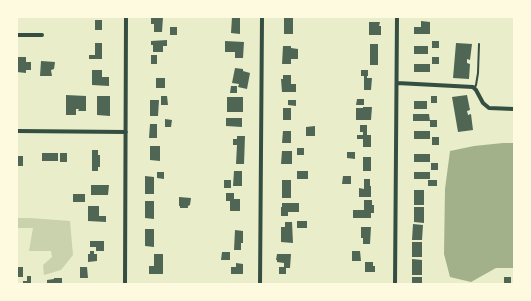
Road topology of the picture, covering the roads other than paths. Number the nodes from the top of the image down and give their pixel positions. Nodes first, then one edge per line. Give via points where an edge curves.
1 (126, 17) edge
2 (262, 17) edge
3 (397, 17) edge
4 (17, 35) edge
5 (42, 36) dead end
6 (479, 44) dead end
7 (397, 83) junction
8 (474, 88) junction
9 (514, 109) edge
10 (17, 131) edge
11 (126, 132) junction
12 (125, 284) edge
13 (260, 284) edge
14 (395, 284) edge

1 - 11 street
2 - 13 street
3 - 7 street
4 - 5 street
6 - 8 lane via 478,73
7 - 8 street
7 - 14 street
8 - 9 street via 489,108
10 - 11 street
11 - 12 street

